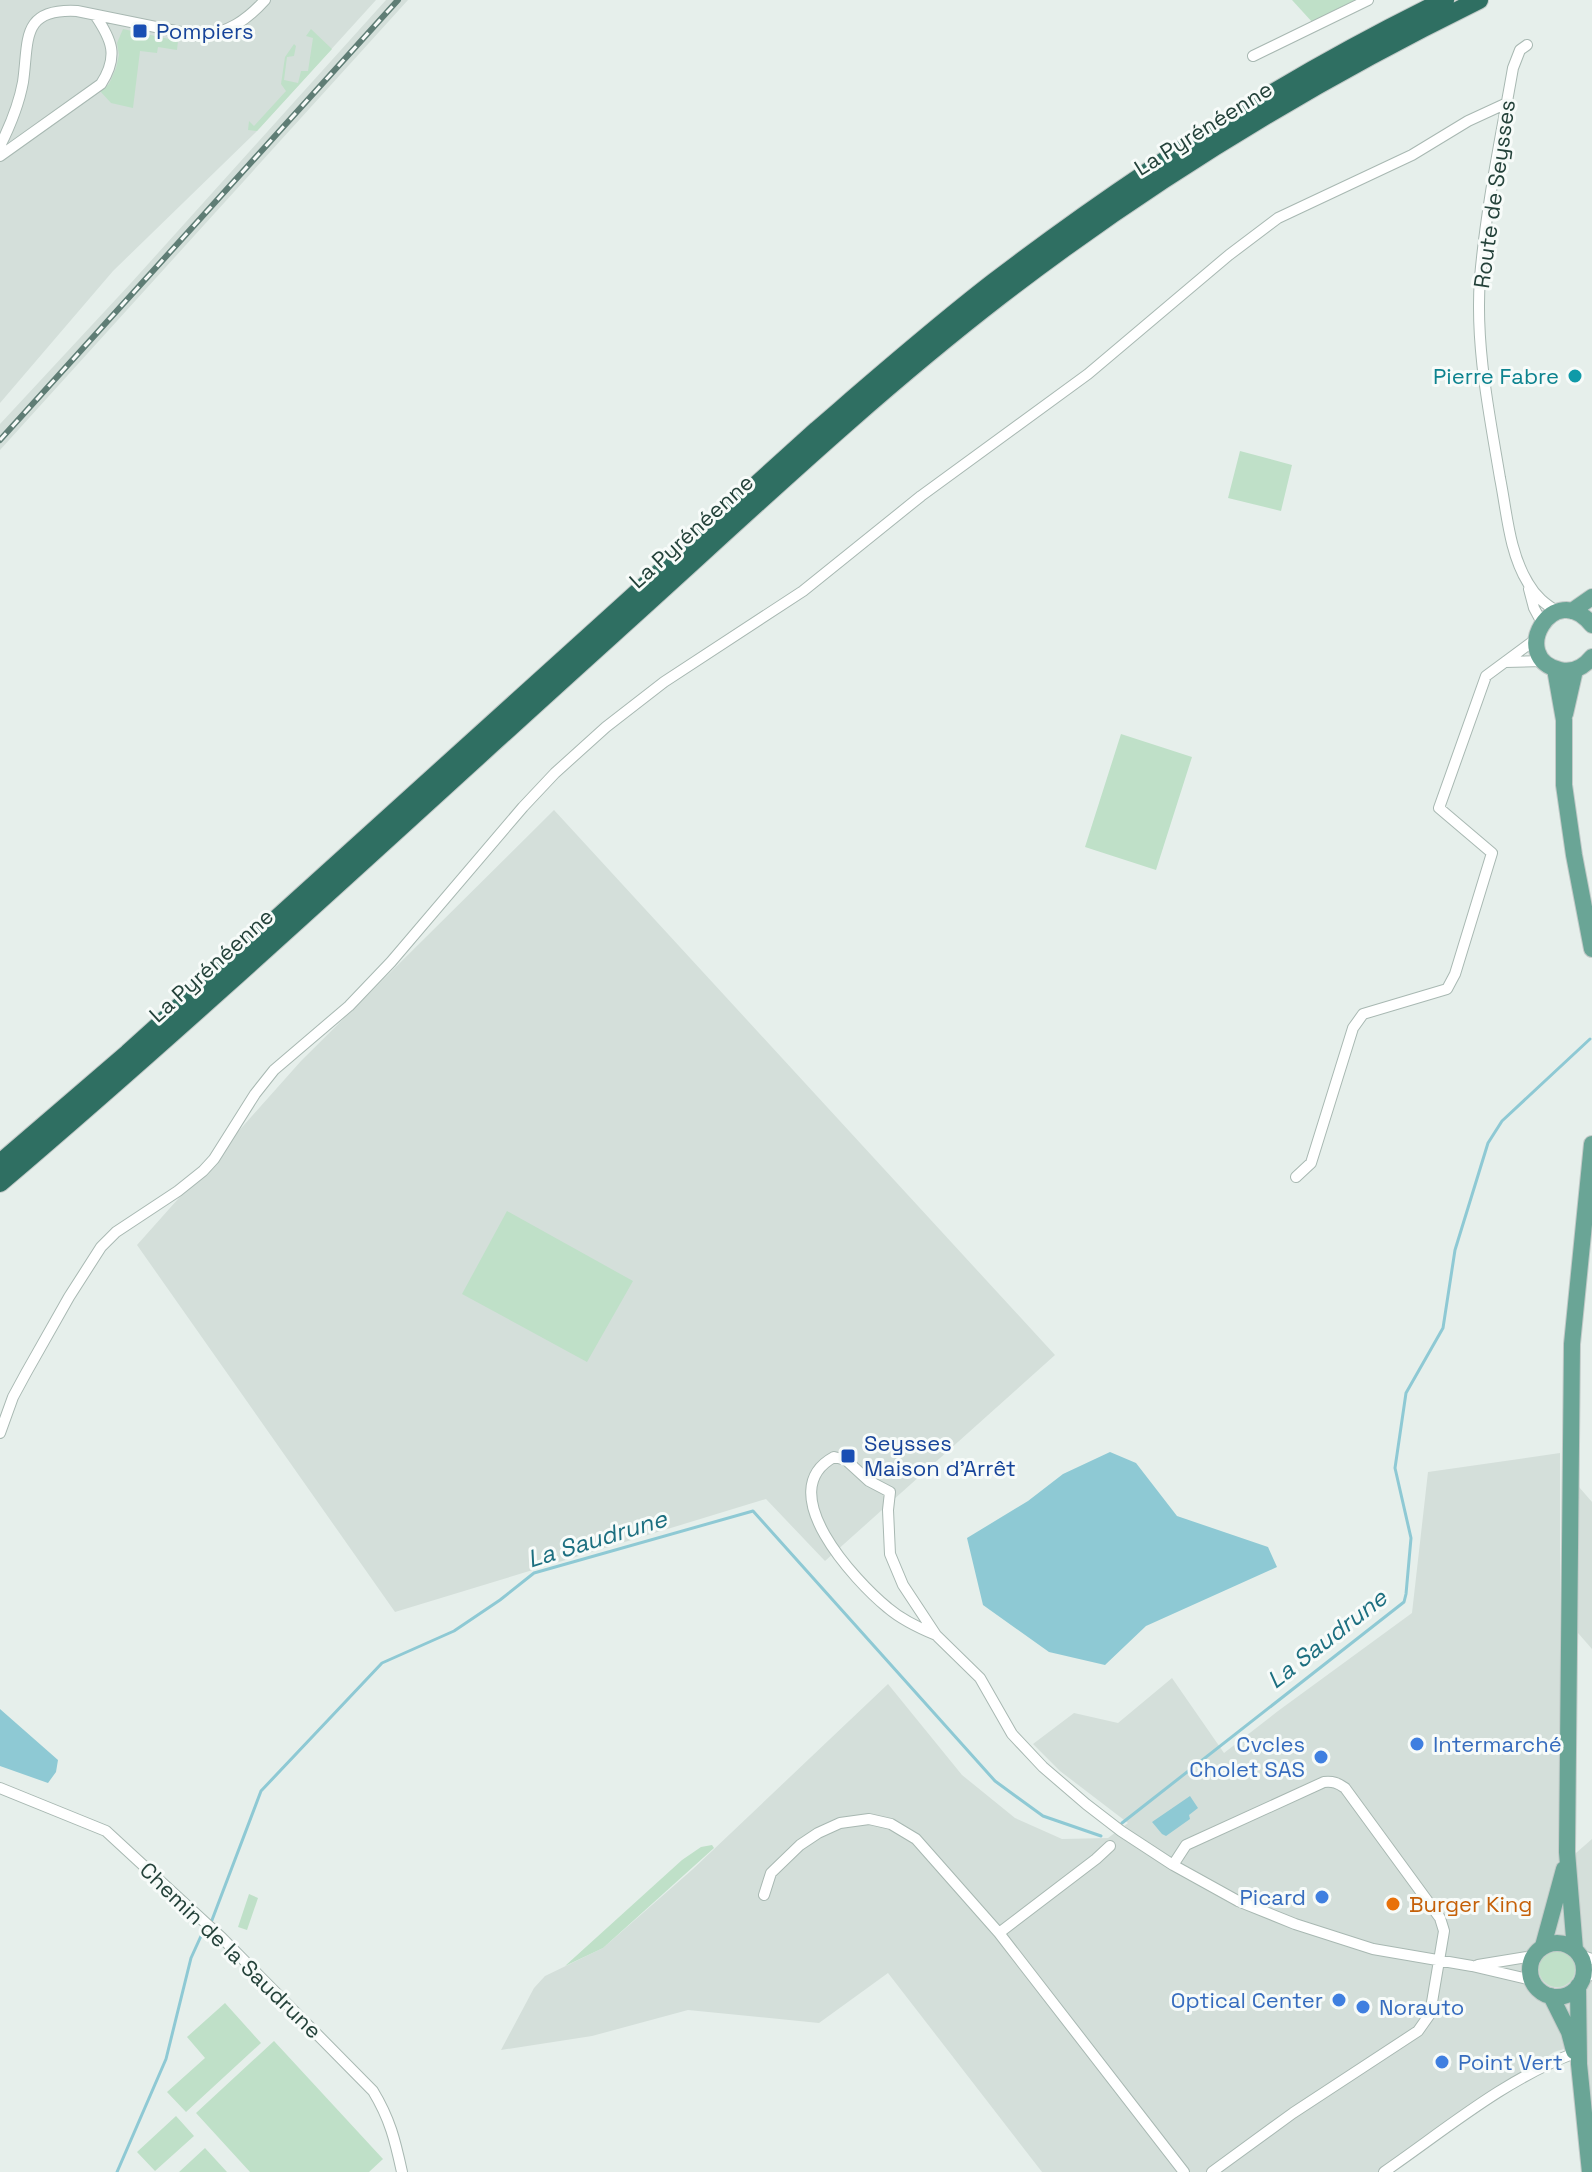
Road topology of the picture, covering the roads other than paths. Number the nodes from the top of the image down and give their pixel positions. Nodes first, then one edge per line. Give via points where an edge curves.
1 (265, 0) edge
2 (1368, 0) edge
3 (1445, 0) edge
4 (1479, 0) edge
5 (95, 15) junction
6 (1527, 45) dead end
7 (1253, 56) dead end
8 (1507, 103) junction
9 (0, 146) edge
10 (0, 156) edge
11 (1528, 583) junction
12 (1592, 597) edge
13 (1565, 611) junction
14 (1542, 623) junction
15 (1592, 625) edge
16 (1536, 639) junction
17 (1592, 658) edge
18 (1505, 662) junction
19 (1549, 665) junction
20 (1575, 670) junction
21 (1564, 720) junction
22 (1592, 949) edge
23 (1592, 1144) edge
24 (0, 1163) edge
25 (1296, 1177) dead end
26 (0, 1183) edge
27 (0, 1433) edge
28 (936, 1635) junction
29 (0, 1788) edge
30 (1110, 1846) dead end
31 (1567, 1852) junction
32 (1173, 1865) junction
33 (764, 1895) dead end
34 (999, 1933) junction
35 (1538, 1951) junction
36 (1582, 1955) edge
37 (1439, 1960) junction
38 (1472, 1966) junction
39 (1584, 1979) edge
40 (1532, 1980) junction
41 (1551, 1996) junction
42 (1577, 2058) junction
43 (402, 2172) edge
44 (1184, 2172) edge
45 (1212, 2172) edge
46 (1384, 2172) edge
47 (1590, 2172) edge

1 - 5 street via 234,26 212,35
2 - 7 street
3 - 24 highway, La Pyrénéenne via 1167,158 992,284 817,430
4 - 26 highway, La Pyrénéenne via 1257,120 1088,230 999,297 819,447
5 - 9 street via 63,10 36,24 27,40 23,82 10,127
5 - 10 street via 112,48 101,84
6 - 8 street, Route de Seysses via 1517,54
8 - 11 street, Route de Seysses via 1486,218 1480,337 1512,544
8 - 27 street via 1278,218 1088,374 921,496 803,591 664,682 606,727 523,807 349,1006 274,1070 203,1171 101,1247 26,1373
11 - 13 street, Route de Seysses via 1543,603
11 - 14 street, Route de Seysses
12 - 13 main road
13 - 14 main road
13 - 15 main road via 1584,616
14 - 16 main road
16 - 18 street
16 - 19 main road
17 - 20 main road
18 - 19 street
18 - 25 street via 1486,676 1480,689 1439,808 1492,853 1455,974 1447,989 1363,1014 1353,1028 1311,1163
19 - 20 main road
19 - 21 main road
20 - 21 main road
21 - 22 main road via 1564,785
23 - 31 main road via 1572,1344
28 - 28 street via 903,1585 890,1554 890,1492 834,1457 815,1478 811,1493 829,1542 849,1571 888,1608
28 - 32 street via 980,1678 1012,1734 1043,1767 1097,1813
29 - 43 street, Chemin de la Saudrune via 106,1831 213,1929 373,2091 386,2113
30 - 34 street
31 - 35 main road
31 - 36 main road
32 - 37 street via 1238,1901 1295,1924 1373,1949
32 - 37 street via 1186,1845 1331,1781 1345,1788 1440,1918 1444,1931
33 - 34 street via 771,1873 800,1845 840,1823 869,1819 891,1824 916,1839
34 - 44 street
35 - 36 main road via 1560,1943
35 - 38 street
35 - 40 main road via 1530,1964
36 - 39 main road
37 - 38 street
37 - 45 street via 1430,2014 1418,2031
38 - 40 street
39 - 41 main road via 1563,1996
39 - 42 main road
40 - 41 main road
41 - 42 main road
42 - 46 street via 1545,2065
42 - 47 main road

